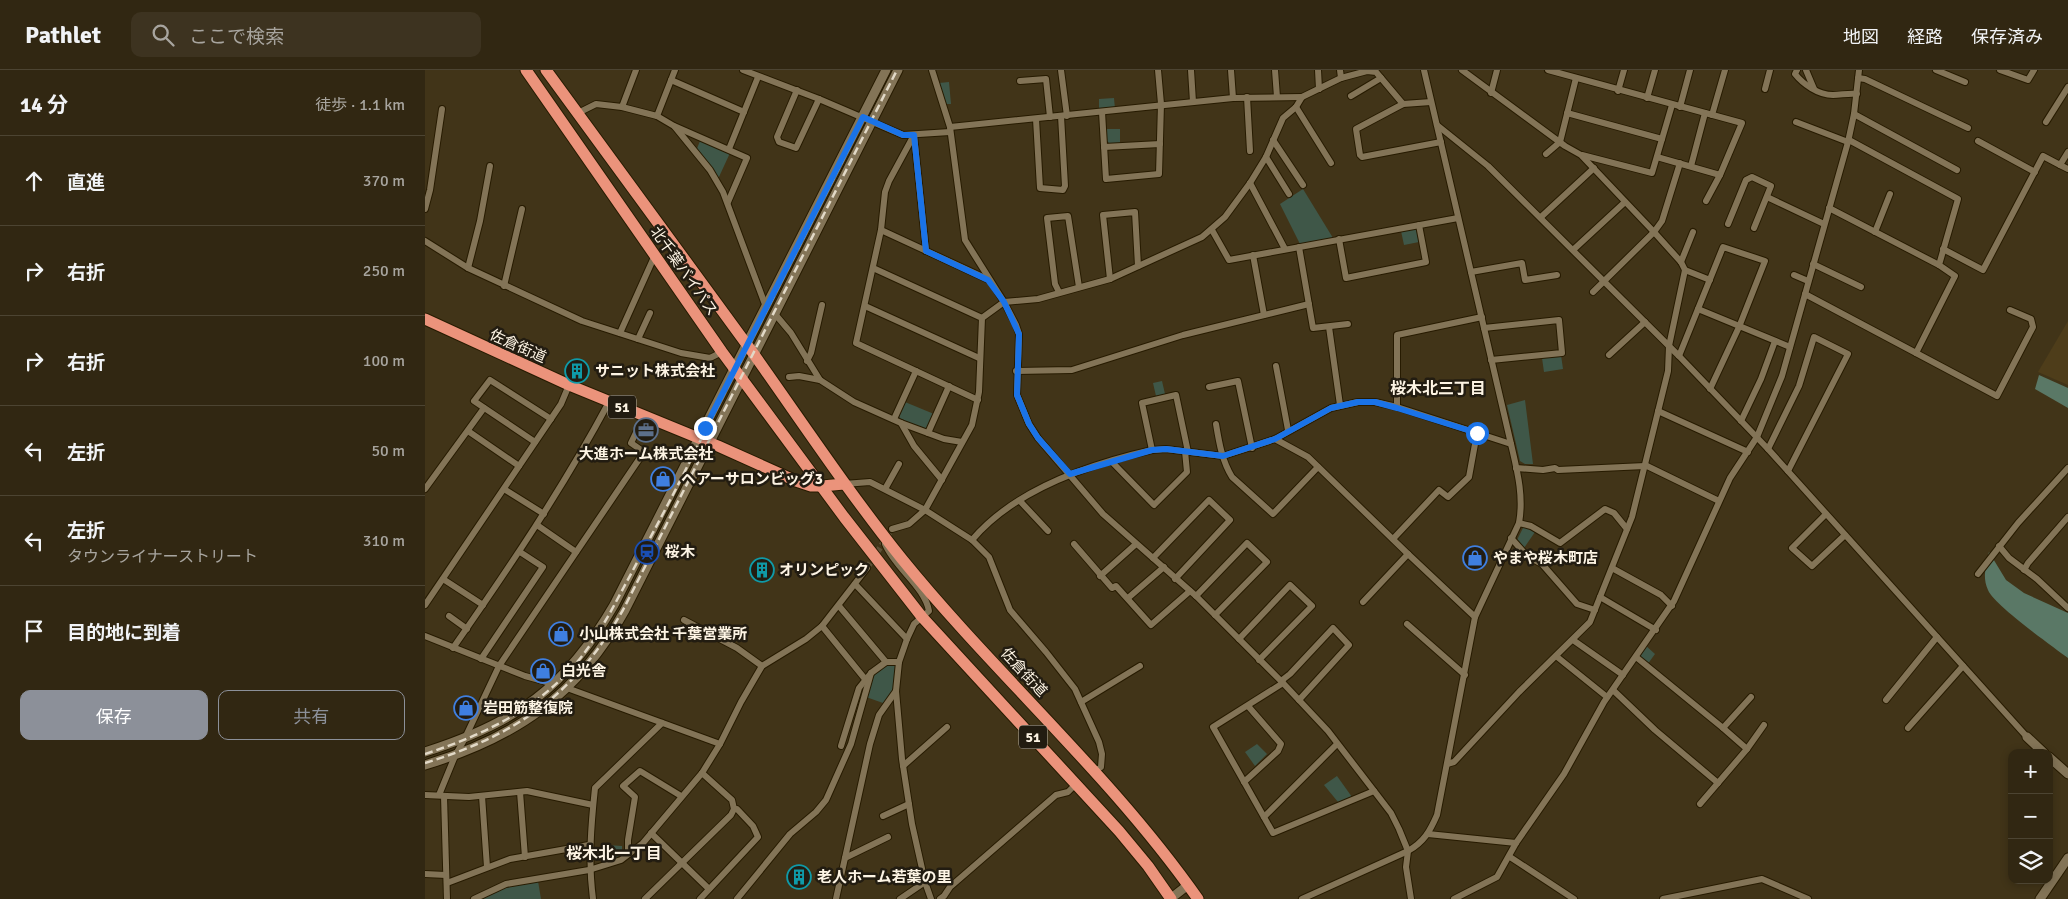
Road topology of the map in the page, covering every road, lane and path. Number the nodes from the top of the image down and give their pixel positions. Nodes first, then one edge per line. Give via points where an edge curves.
1 (526, 70) edge
2 (546, 70) edge
3 (636, 70) edge
4 (675, 70) edge
5 (743, 70) edge
6 (886, 70) edge
7 (898, 70) edge
8 (932, 70) edge
9 (1061, 70) edge
10 (1158, 70) edge
11 (1191, 70) edge
12 (1231, 70) edge
13 (1275, 70) edge
14 (1318, 70) edge
15 (1340, 70) edge
16 (1423, 70) edge
17 (1462, 70) edge
18 (1497, 70) edge
19 (1548, 70) edge
20 (1624, 70) edge
21 (1655, 70) edge
22 (1690, 70) edge
23 (1725, 70) edge
24 (1770, 70) edge
25 (1797, 70) edge
26 (1806, 70) edge
27 (1859, 70) edge
28 (1936, 70) edge
29 (2000, 70) edge
30 (2034, 70) edge
31 (1471, 74) edge
32 (758, 77) junction
33 (1341, 78) junction
34 (1381, 78) junction
35 (1576, 78) junction
36 (1858, 78) junction
37 (671, 80) junction
38 (1020, 81) dead end
39 (1965, 82) dead end
40 (2068, 87) edge
41 (1765, 88) dead end
42 (1319, 89) junction
43 (797, 90) junction
44 (1815, 90) junction
45 (1618, 91) junction
46 (1491, 93) junction
47 (1857, 94) junction
48 (1351, 96) dead end
49 (1277, 97) junction
50 (1302, 97) junction
51 (1233, 98) junction
52 (1247, 98) junction
53 (1647, 98) junction
54 (819, 99) junction
55 (1193, 102) junction
56 (1431, 102) junction
57 (1161, 104) junction
58 (1403, 104) junction
59 (1672, 105) junction
60 (622, 107) junction
61 (1680, 107) junction
62 (1296, 108) junction
63 (443, 109) dead end
64 (744, 112) junction
65 (1102, 112) junction
66 (577, 113) junction
67 (1567, 113) junction
68 (1705, 113) junction
69 (1854, 114) junction
70 (1712, 115) junction
71 (657, 116) junction
72 (1064, 116) junction
73 (863, 117) junction
74 (1050, 117) junction
75 (1036, 119) junction
76 (872, 121) junction
77 (1796, 122) dead end
78 (2046, 122) dead end
79 (1437, 125) junction
80 (674, 126) junction
81 (1968, 128) dead end
82 (950, 130) junction
83 (914, 135) junction
84 (1662, 139) junction
85 (1273, 140) junction
86 (1848, 141) junction
87 (1978, 141) dead end
88 (1441, 142) junction
89 (1559, 142) junction
90 (1160, 144) junction
91 (1104, 147) junction
92 (729, 149) junction
93 (1250, 151) dead end
94 (2068, 152) edge
95 (1546, 154) dead end
96 (1581, 155) junction
97 (1265, 157) junction
98 (1657, 157) junction
99 (1331, 164) dead end
100 (1680, 164) junction
101 (2060, 165) junction
102 (490, 166) dead end
103 (1691, 166) junction
104 (1594, 168) junction
105 (2068, 169) edge
106 (1957, 170) dead end
107 (2035, 172) junction
108 (1719, 175) junction
109 (1250, 183) junction
110 (1303, 185) dead end
111 (1289, 194) dead end
112 (1890, 194) dead end
113 (1767, 197) junction
114 (1707, 201) dead end
115 (728, 202) junction
116 (1625, 202) junction
117 (1829, 208) junction
118 (425, 209) edge
119 (522, 209) dead end
120 (1541, 217) junction
121 (1458, 218) junction
122 (1728, 224) dead end
123 (1824, 224) junction
124 (1419, 225) junction
125 (1754, 228) dead end
126 (881, 230) junction
127 (1212, 230) junction
128 (1654, 232) junction
129 (1693, 232) dead end
130 (1875, 232) junction
131 (1339, 239) junction
132 (425, 241) edge
133 (1299, 247) junction
134 (1285, 249) junction
135 (1943, 249) junction
136 (1573, 250) junction
137 (926, 251) junction
138 (655, 255) junction
139 (1253, 255) junction
140 (1681, 262) junction
141 (1813, 264) junction
142 (1939, 265) junction
143 (1138, 266) junction
144 (468, 268) junction
145 (873, 268) junction
146 (1685, 270) junction
147 (1471, 272) junction
148 (1557, 275) dead end
149 (1793, 275) dead end
150 (1110, 279) junction
151 (988, 280) junction
152 (1709, 280) junction
153 (1808, 281) junction
154 (1604, 282) junction
155 (504, 286) junction
156 (1079, 287) junction
157 (1861, 287) dead end
158 (1059, 292) junction
159 (1593, 292) dead end
160 (1805, 294) junction
161 (1004, 302) junction
162 (1309, 304) junction
163 (822, 305) dead end
164 (865, 306) junction
165 (766, 307) junction
166 (1698, 309) junction
167 (2010, 310) dead end
168 (650, 313) dead end
169 (775, 314) junction
170 (1264, 315) junction
171 (1482, 317) junction
172 (982, 318) junction
173 (425, 319) edge
174 (1645, 322) junction
175 (1348, 324) dead end
176 (1739, 326) junction
177 (1329, 327) junction
178 (1484, 328) junction
179 (620, 333) junction
180 (637, 339) junction
181 (1775, 341) junction
182 (747, 345) junction
183 (1669, 346) junction
184 (1790, 347) junction
185 (722, 352) junction
186 (1916, 353) junction
187 (754, 355) junction
188 (1609, 355) dead end
189 (1679, 356) junction
190 (979, 358) junction
191 (1491, 360) junction
192 (807, 361) junction
193 (1276, 366) dead end
194 (916, 371) junction
195 (1016, 371) junction
196 (738, 373) junction
197 (789, 377) dead end
198 (820, 380) junction
199 (569, 385) junction
200 (949, 386) junction
201 (1209, 387) dead end
202 (1710, 389) junction
203 (978, 400) junction
204 (609, 402) junction
205 (1340, 405) junction
206 (484, 408) junction
207 (1397, 408) junction
208 (1658, 411) junction
209 (644, 416) junction
210 (551, 419) junction
211 (894, 420) junction
212 (1741, 420) junction
213 (901, 423) junction
214 (1216, 424) dead end
215 (1288, 430) junction
216 (468, 431) junction
217 (928, 433) junction
218 (1477, 433) junction
219 (1757, 437) junction
220 (1275, 439) junction
221 (704, 440) junction
222 (535, 442) junction
223 (962, 442) junction
224 (1511, 444) junction
225 (1252, 448) junction
226 (1768, 449) junction
227 (1152, 450) junction
228 (1186, 452) junction
229 (1748, 452) junction
230 (1223, 456) junction
231 (1112, 462) junction
232 (899, 464) dead end
233 (1645, 465) junction
234 (519, 466) junction
235 (1318, 467) junction
236 (1516, 468) junction
237 (2068, 468) edge
238 (1788, 471) junction
239 (1070, 474) junction
240 (942, 480) junction
241 (844, 484) junction
242 (822, 486) junction
243 (425, 488) edge
244 (503, 489) junction
245 (885, 489) junction
246 (1020, 500) junction
247 (1719, 501) junction
248 (925, 510) junction
249 (544, 514) junction
250 (1826, 514) junction
251 (2068, 517) edge
252 (1519, 523) junction
253 (537, 525) junction
254 (878, 527) junction
255 (892, 529) tunnel mouth
256 (1627, 529) junction
257 (1048, 531) dead end
258 (1845, 535) junction
259 (1511, 538) junction
260 (1393, 539) junction
261 (973, 540) junction
262 (1074, 544) dead end
263 (1137, 544) junction
264 (1999, 546) junction
265 (520, 552) junction
266 (576, 552) junction
267 (1408, 554) junction
268 (1153, 558) junction
269 (867, 568) tunnel mouth
270 (1164, 568) junction
271 (1611, 568) junction
272 (2024, 570) junction
273 (1978, 574) dead end
274 (1100, 576) junction
275 (1175, 578) junction
276 (443, 579) junction
277 (855, 584) junction
278 (1190, 591) junction
279 (1196, 596) junction
280 (1600, 597) junction
281 (1128, 598) junction
282 (1363, 602) dead end
283 (425, 605) edge
284 (483, 605) junction
285 (839, 606) junction
286 (1672, 606) junction
287 (2068, 608) edge
288 (1595, 610) junction
289 (1215, 615) junction
290 (449, 616) dead end
291 (922, 618) junction
292 (1475, 618) junction
293 (684, 620) dead end
294 (1407, 624) dead end
295 (822, 626) junction
296 (467, 629) junction
297 (1656, 630) junction
298 (425, 636) edge
299 (1937, 637) junction
300 (907, 639) junction
301 (1239, 639) junction
302 (1573, 640) junction
303 (453, 648) junction
304 (1556, 656) junction
305 (1636, 658) junction
306 (481, 659) junction
307 (1259, 660) junction
308 (886, 662) junction
309 (899, 662) junction
310 (499, 666) junction
311 (762, 666) junction
312 (1140, 666) dead end
313 (1963, 666) junction
314 (871, 673) junction
315 (1465, 675) junction
316 (1623, 675) junction
317 (865, 679) junction
318 (1282, 682) junction
319 (554, 684) junction
320 (567, 688) junction
321 (1613, 690) junction
322 (896, 691) junction
323 (1607, 697) junction
324 (1751, 697) dead end
325 (1299, 700) junction
326 (1886, 700) dead end
327 (1081, 702) junction
328 (1248, 706) junction
329 (662, 723) junction
330 (1764, 725) dead end
331 (947, 727) dead end
332 (1723, 728) junction
333 (1908, 728) dead end
334 (2027, 737) joint
335 (465, 738) junction
336 (720, 744) junction
337 (1337, 744) junction
338 (841, 746) dead end
339 (1747, 749) junction
340 (2040, 749) edge
341 (425, 752) edge
342 (455, 756) junction
343 (2053, 761) edge
344 (1447, 764) junction
345 (425, 765) edge
346 (903, 766) junction
347 (1095, 770) junction
348 (702, 773) junction
349 (2068, 774) edge
350 (1244, 782) junction
351 (1077, 784) junction
352 (1718, 784) junction
353 (1374, 791) junction
354 (520, 792) junction
355 (425, 795) edge
356 (441, 796) junction
357 (482, 796) junction
358 (681, 796) junction
359 (909, 804) junction
360 (1700, 804) dead end
361 (593, 806) junction
362 (734, 808) junction
363 (883, 816) dead end
364 (1264, 817) junction
365 (651, 833) junction
366 (1428, 834) junction
367 (888, 838) dead end
368 (1516, 843) junction
369 (589, 844) junction
370 (1408, 851) junction
371 (628, 854) junction
372 (1509, 856) junction
373 (525, 857) junction
374 (845, 858) junction
375 (2068, 858) edge
376 (682, 863) junction
377 (487, 867) junction
378 (589, 870) junction
379 (425, 874) edge
380 (446, 875) junction
381 (925, 882) junction
382 (447, 883) junction
383 (1188, 885) junction
384 (709, 889) junction
385 (1789, 891) junction
386 (1686, 897) edge
387 (447, 899) edge
388 (474, 899) edge
389 (593, 899) edge
390 (645, 899) edge
391 (700, 899) edge
392 (737, 899) edge
393 (836, 899) edge
394 (900, 899) edge
395 (931, 899) edge
396 (940, 899) edge
397 (1171, 899) edge
398 (1197, 899) edge
399 (1302, 899) edge
400 (1411, 899) edge
401 (1453, 899) edge
402 (1575, 899) edge
403 (1663, 899) edge
404 (1792, 899) edge
405 (1808, 899) edge
406 (2040, 899) edge

1 - 138 highway, 北千葉バイパス / 51
2 - 66 highway, 北千葉バイパス / 51
3 - 60 street
4 - 37 street
5 - 32 street
6 - 73 street
7 - 76 street
8 - 82 street
9 - 72 street
10 - 57 street
11 - 55 street
12 - 51 street
13 - 49 street
14 - 42 street
15 - 33 street
16 - 56 street
17 - 31 street
18 - 46 street
19 - 35 street
20 - 45 street
21 - 53 street
22 - 61 street
23 - 70 street
24 - 41 street
25 - 44 street via 1795,74 1802,82
26 - 44 street
27 - 36 street
28 - 39 street
29 - 30 street via 2028,80
31 - 46 street
32 - 43 street
32 - 64 street
33 - 34 street via 1367,71 1376,72
33 - 42 street
34 - 48 street
34 - 58 street
35 - 45 street
35 - 67 street
36 - 47 street
36 - 81 street
37 - 64 street
37 - 71 street
38 - 74 street via 1046,79
40 - 78 street
42 - 50 street
43 - 54 street
43 - 54 street via 777,137 779,142 796,148
44 - 47 street via 1831,95
45 - 53 street
46 - 89 street
47 - 69 street
49 - 50 street
49 - 52 street
50 - 62 street
51 - 52 street
51 - 55 street
52 - 93 street
53 - 59 street
54 - 73 street
55 - 57 street
56 - 58 street
56 - 79 street
57 - 65 street
57 - 90 street
58 - 88 street via 1356,129 1362,157
59 - 61 street
59 - 84 street
60 - 66 street via 595,104
60 - 71 street
61 - 68 street
62 - 85 street via 1283,118
62 - 99 street
63 - 118 street
64 - 92 street
65 - 72 street
65 - 91 street
66 - 182 highway, 北千葉バイパス / 51
67 - 84 street
67 - 89 street
68 - 70 street
68 - 103 street
69 - 86 street
69 - 106 street
70 - 108 street via 1742,123
71 - 80 street
72 - 74 street
72 - 75 street via 1063,190 1040,188
73 - 76 street
73 - 165 street
74 - 75 street
75 - 82 street
76 - 83 street via 903,135
76 - 169 street
77 - 86 street
79 - 88 street
79 - 120 street via 1488,166
80 - 92 street
80 - 115 street via 709,170
82 - 83 street
82 - 151 street via 963,233
83 - 126 street via 885,192
83 - 137 street
84 - 98 street
85 - 97 street
85 - 110 street
86 - 117 street
86 - 135 street via 1958,199
87 - 107 street
88 - 121 street
89 - 95 street
89 - 96 street
90 - 91 street
90 - 91 street via 1159,174 1106,179
92 - 115 street via 747,158
94 - 101 street
96 - 98 street via 1652,173
96 - 104 street
97 - 109 street
97 - 111 street
98 - 100 street
100 - 103 street
100 - 128 street via 1662,221
101 - 105 street
101 - 107 street via 2043,156
102 - 144 street
103 - 108 street
104 - 116 street
104 - 120 street
107 - 135 street via 1983,270
108 - 114 street
109 - 127 street
109 - 134 street
112 - 130 street
113 - 122 street via 1771,186 1752,177 1746,180
113 - 123 street
113 - 125 street
115 - 165 street
116 - 128 street
116 - 136 street
117 - 123 street
117 - 130 street
119 - 155 street
120 - 136 street
121 - 124 street
121 - 147 street
123 - 141 street
124 - 131 street
124 - 131 street via 1426,262 1346,278
126 - 137 street
126 - 145 street
127 - 139 street via 1229,260
127 - 143 street
128 - 140 street
128 - 154 street
129 - 140 street
130 - 142 street
131 - 133 street
132 - 144 street
133 - 134 street
133 - 162 street
134 - 139 street
135 - 142 street
136 - 154 street
137 - 151 street
138 - 179 street
138 - 185 highway, 北千葉バイパス / 51
139 - 170 street
140 - 146 street
141 - 153 street
141 - 157 street
142 - 186 street via 1955,276
143 - 150 street
143 - 150 street via 1135,212 1103,215
144 - 155 street
145 - 164 street
145 - 172 street
146 - 152 street
146 - 183 street
147 - 148 street via 1521,263 1525,280
147 - 171 street
149 - 153 street
150 - 156 street
151 - 161 street
152 - 166 street
152 - 176 street via 1723,247 1765,261
153 - 160 street
154 - 159 street
154 - 174 street
155 - 179 street via 583,321
156 - 158 street
156 - 158 street via 1068,216 1047,218 1055,284
158 - 161 street via 1038,299
160 - 184 street
160 - 186 street
161 - 172 street
161 - 195 street via 1019,334
162 - 170 street
162 - 177 street via 1313,328
163 - 192 street
164 - 190 street
164 - 194 street via 856,343
165 - 182 street
166 - 176 street
166 - 189 street
167 - 186 street via 2031,319 2033,326 1997,396
168 - 180 street
169 - 187 street
169 - 192 street via 791,332
170 - 195 street via 1183,335 1072,370
171 - 178 street
171 - 207 street via 1397,335
172 - 190 street
173 - 199 highway, 佐倉街道 / 51
174 - 183 street
174 - 188 street
175 - 177 street
176 - 181 street
176 - 202 street
177 - 205 street
178 - 191 street
178 - 191 street via 1559,320 1562,353
179 - 180 street
180 - 185 street via 710,358
181 - 184 street
181 - 212 street
182 - 187 highway, 北千葉バイパス / 51
182 - 196 street
183 - 189 street
183 - 208 street via 1668,371
184 - 219 street
185 - 196 highway, 北千葉バイパス / 51
187 - 196 street
187 - 241 highway, 北千葉バイパス / 51
189 - 202 street
190 - 203 street
191 - 224 street
192 - 198 street
193 - 215 street
194 - 200 street
194 - 211 street
195 - 239 street via 1017,395 1029,424
196 - 221 street
196 - 242 highway, 北千葉バイパス / 51
197 - 198 street
198 - 211 street via 854,402
199 - 204 highway, 佐倉街道 / 51
199 - 210 street
200 - 203 street
200 - 217 street
201 - 225 street via 1237,381
202 - 212 street
203 - 223 street via 972,425
204 - 209 highway, 佐倉街道 / 51
204 - 249 street
205 - 207 street via 1375,402
205 - 215 street
206 - 210 street via 474,401 491,380
206 - 216 street
206 - 222 street
207 - 218 street
208 - 229 street
208 - 233 street
209 - 221 highway, 佐倉街道 / 51
209 - 266 street via 631,443 644,452
210 - 222 street
211 - 213 street
212 - 219 street
213 - 217 street
213 - 240 street via 914,446
214 - 230 street
215 - 220 street
216 - 234 street
216 - 243 street
217 - 223 street
218 - 224 street
218 - 260 street via 1469,477 1448,497 1439,490
219 - 226 street
219 - 229 street
220 - 225 street
220 - 235 street via 1308,457
221 - 242 highway, 佐倉街道 / 51 via 796,481
221 - 319 street via 601,628 581,656
221 - 320 street via 670,522 612,634
222 - 234 street
223 - 240 street
224 - 236 street
225 - 230 street
226 - 238 street
226 - 238 street via 1799,386 1814,337 1848,354
227 - 228 street
227 - 228 street via 1142,403 1176,395
227 - 231 street
228 - 230 street
228 - 231 street via 1187,472 1155,505
229 - 247 street
230 - 235 street via 1232,477 1273,514
231 - 239 street
232 - 245 street
233 - 236 street via 1558,470
233 - 247 street
233 - 256 street
234 - 244 street
235 - 260 street
236 - 252 street via 1521,498
237 - 264 street
238 - 250 street
239 - 246 street
239 - 263 street via 1103,514
240 - 248 street
241 - 242 highway, 佐倉街道 / 51
241 - 245 street via 870,482
241 - 254 highway, 佐倉街道 / 51
242 - 291 highway, 51
244 - 249 street
244 - 276 street
245 - 248 street
246 - 257 street
246 - 261 street via 990,522
247 - 286 street
248 - 255 street via 909,524
248 - 261 street
249 - 253 street
250 - 258 street
250 - 258 street via 1792,548 1812,566
251 - 272 street
252 - 256 street via 1531,526 1560,543 1605,509 1614,513
252 - 259 street
253 - 265 street
253 - 266 street
254 - 291 street via 890,556 927,601 929,611
254 - 347 highway, 佐倉街道 / 51 via 935,598
256 - 271 street
258 - 299 street
259 - 288 street via 1527,556 1542,564 1577,604
259 - 292 street
260 - 267 street
261 - 327 street via 989,557 1010,610 1075,689
262 - 274 street
263 - 268 street
263 - 274 street
264 - 272 street
264 - 273 street
265 - 284 street
265 - 306 street via 543,568
266 - 310 street
267 - 282 street
267 - 292 street
268 - 270 street
268 - 275 street via 1209,500 1230,520
269 - 277 street
270 - 275 street
270 - 281 street
271 - 280 street
271 - 286 street via 1661,595
272 - 287 street
274 - 281 street
275 - 278 street
276 - 283 street
276 - 284 street
277 - 285 street
277 - 300 street
278 - 279 street
278 - 281 street via 1151,625
279 - 289 street
279 - 289 street via 1247,543 1267,562
280 - 288 street
280 - 297 street
284 - 296 street
285 - 295 street
285 - 308 street
286 - 297 street
288 - 302 street via 1590,622
289 - 301 street
290 - 296 street
291 - 300 street via 914,624
291 - 351 highway, 51
292 - 315 street
293 - 311 street via 737,648
294 - 315 street
295 - 311 street via 806,640
295 - 317 street
296 - 303 street
297 - 305 street
298 - 303 street
299 - 313 street
299 - 326 street
300 - 309 street
301 - 307 street
301 - 307 street via 1290,585 1311,606
302 - 304 street
302 - 316 street
303 - 306 street
304 - 323 street
304 - 344 street via 1454,762
305 - 316 street
305 - 332 street
306 - 310 street
307 - 318 street
308 - 309 street
308 - 314 street
309 - 322 street
310 - 319 street
310 - 335 street
311 - 336 street
312 - 327 street
313 - 333 street
313 - 334 street
314 - 317 street
314 - 392 street via 851,744 826,800 790,834
315 - 344 street
316 - 321 street
317 - 338 street via 859,688
318 - 325 street
318 - 325 street via 1333,628 1349,645
318 - 328 street
319 - 335 street via 500,723
320 - 329 street
320 - 342 street via 507,733
321 - 323 street
321 - 352 street
322 - 346 street
322 - 374 street via 879,715 870,744
323 - 368 street via 1564,774
324 - 332 street
325 - 337 street
327 - 347 street via 1102,754 1101,767
328 - 350 street via 1213,727
328 - 350 street via 1281,744 1278,751
329 - 336 street
329 - 361 street via 595,788
330 - 339 street
331 - 346 street
332 - 339 street
334 - 340 street
335 - 341 street
335 - 342 street
336 - 348 street
337 - 353 street
337 - 364 street
339 - 352 street
342 - 345 street
342 - 356 street
343 - 349 street
344 - 366 street via 1437,814
346 - 359 street
347 - 383 highway, 佐倉街道 / 51
348 - 358 street
348 - 362 street via 733,800
350 - 364 street
351 - 396 street via 1068,792 1056,795
351 - 397 highway, 51 via 1131,845
352 - 360 street
353 - 364 street via 1273,833
353 - 370 street via 1391,813
354 - 357 street
354 - 361 street
354 - 373 street
355 - 356 street
356 - 357 street
356 - 380 street
357 - 377 street
358 - 365 street
358 - 371 street via 640,771 623,786 635,797 627,840
359 - 363 street
359 - 381 street
361 - 369 street
362 - 376 street via 731,815
362 - 384 street via 753,826 758,837
365 - 371 street
365 - 376 street
366 - 368 street
366 - 370 street via 1418,846
367 - 374 street
368 - 372 street
369 - 373 street
369 - 378 street
370 - 399 street
370 - 400 street via 1406,867
371 - 378 street via 621,860
372 - 401 street via 1497,877
372 - 402 street
373 - 377 street
374 - 393 street
375 - 406 street
376 - 384 street
376 - 390 street
377 - 382 street
378 - 388 street via 506,884
378 - 389 street
379 - 380 street
380 - 382 street
381 - 394 street
381 - 395 street
382 - 387 street
383 - 397 street
383 - 398 highway, 佐倉街道 / 51
384 - 391 street
385 - 386 street via 1762,879
385 - 404 street
385 - 405 street
386 - 403 street

